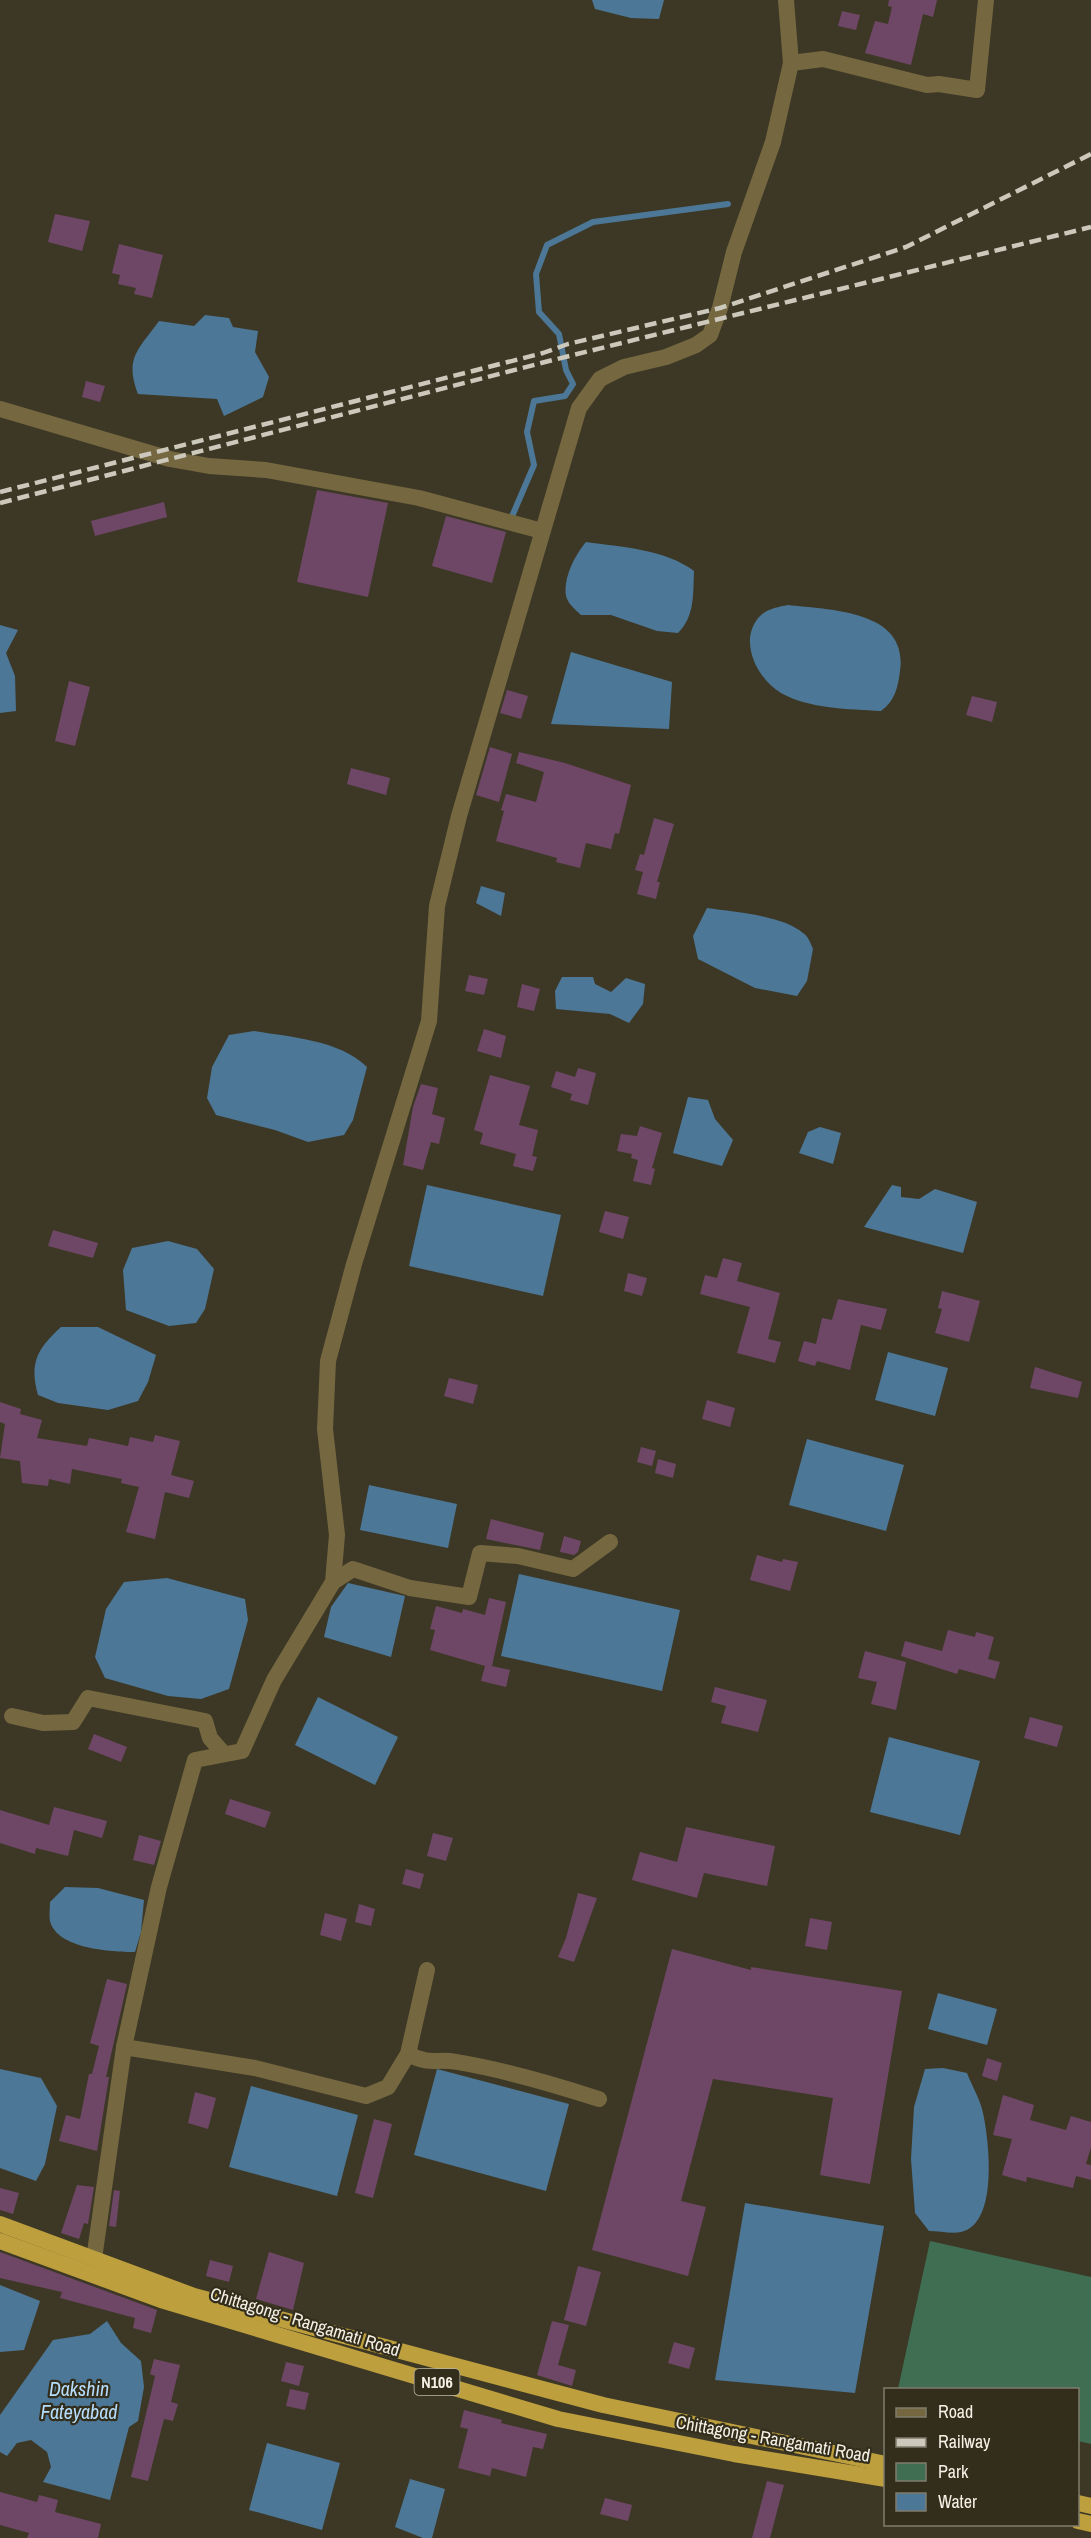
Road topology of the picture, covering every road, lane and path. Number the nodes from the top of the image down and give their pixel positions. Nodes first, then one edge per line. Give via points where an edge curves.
1 (786, 0) edge
2 (986, 0) edge
3 (791, 63) junction
4 (0, 409) edge
5 (542, 531) junction
6 (610, 1542) dead end
7 (333, 1582) junction
8 (12, 1716) dead end
9 (224, 1754) junction
10 (427, 1970) dead end
11 (124, 2047) junction
12 (408, 2054) junction
13 (599, 2099) dead end
14 (0, 2224) edge
15 (0, 2241) edge
16 (94, 2259) junction
17 (884, 2464) edge
18 (884, 2479) edge

1 - 3 street
2 - 3 street via 977,90 927,85 824,58
3 - 5 street via 773,142 710,335 696,345 624,367 600,379 579,408
4 - 5 street via 170,459 266,470 419,498
5 - 7 street via 459,816 437,906 429,1021 328,1361 325,1429 337,1535
6 - 7 street via 573,1569 518,1556 480,1553 470,1597 410,1588 353,1569
7 - 9 street via 274,1680 242,1750
8 - 9 street via 43,1723 73,1722 88,1698 107,1701 205,1721 210,1738
9 - 11 street via 195,1760 159,1887
10 - 12 street
11 - 12 street via 255,2068 366,2096 388,2087
11 - 16 street
12 - 13 street via 425,2062 454,2061 561,2086
14 - 16 highway, Chittagong - Rangamati Road / N106
15 - 18 highway, Chittagong - Rangamati Road / N106 via 161,2300 558,2419
16 - 17 highway, Chittagong - Rangamati Road / N106 via 194,2296 603,2405

